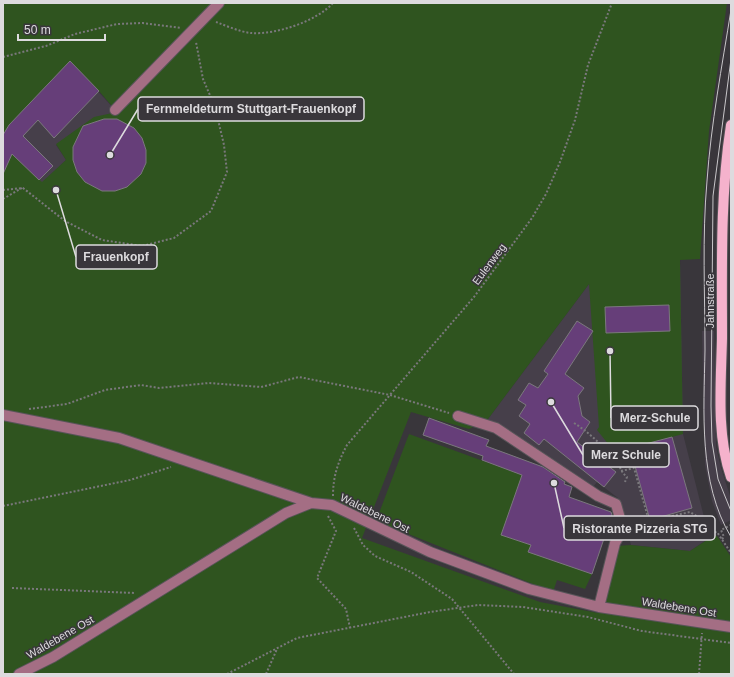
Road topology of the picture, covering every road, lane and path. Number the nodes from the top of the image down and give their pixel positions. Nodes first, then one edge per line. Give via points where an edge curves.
1 (219, 3) edge
2 (333, 3) edge
3 (612, 3) edge
4 (215, 22) dead end
5 (193, 29) junction
6 (3, 57) edge
7 (115, 110) dead end
8 (731, 125) edge
9 (23, 188) junction
10 (3, 190) edge
11 (3, 200) edge
12 (390, 395) junction
13 (25, 409) dead end
14 (3, 415) edge
15 (458, 416) joint
16 (574, 423) dead end
17 (171, 467) dead end
18 (621, 471) junction
19 (731, 477) edge
20 (625, 482) dead end
21 (311, 503) junction
22 (332, 505) junction
23 (3, 506) edge
24 (349, 514) junction
25 (327, 515) dead end
26 (697, 525) dead end
27 (731, 525) edge
28 (710, 533) junction
29 (722, 539) junction
30 (731, 553) edge
31 (12, 588) dead end
32 (152, 596) junction
33 (599, 606) junction
34 (458, 607) junction
35 (350, 628) junction
36 (731, 628) edge
37 (701, 639) junction
38 (731, 643) edge
39 (277, 649) junction
40 (19, 674) edge
41 (227, 674) edge
42 (266, 674) edge
43 (514, 674) edge
44 (699, 674) edge

1 - 5 street
2 - 4 path via 321,13 283,30 251,33
3 - 12 path, Eulenweg via 588,64 575,120 546,194 523,231 474,297
5 - 6 path via 143,23 117,24 75,34 46,46
5 - 7 street
5 - 9 path via 204,79 218,122 227,172 211,211 174,238 142,246 102,240 65,221
8 - 19 main road, Jahnstraße via 723,197 721,377 724,451
9 - 10 path
9 - 11 path
12 - 13 path via 299,377 261,387 209,383 159,388 141,385 105,390 67,404
12 - 15 path
12 - 22 path, Eulenweg via 347,445 338,462 333,478
14 - 21 street via 119,438
15 - 33 street via 496,428 571,479 616,504 623,529 615,543
16 - 18 path via 587,431 618,464
17 - 23 path via 130,480
18 - 20 path via 627,477
18 - 28 path via 634,468 648,521 690,512 698,516
21 - 22 street, Waldebene Ost
21 - 32 street, Waldebene Ost via 286,513
22 - 24 street, Waldebene Ost
24 - 33 street, Waldebene Ost via 430,552 529,589
24 - 34 path via 363,545 375,556 428,582 452,599
25 - 35 path via 336,531 317,578 346,609
26 - 28 path via 705,536
27 - 29 path via 721,530 724,537
28 - 29 path via 717,532
29 - 30 path
31 - 32 path
32 - 40 street, Waldebene Ost via 53,657
33 - 36 street, Waldebene Ost
34 - 35 path
34 - 37 path via 499,605 588,617 642,631
34 - 43 path
35 - 39 path via 297,638
37 - 38 path
37 - 44 path
39 - 41 path
39 - 42 path

